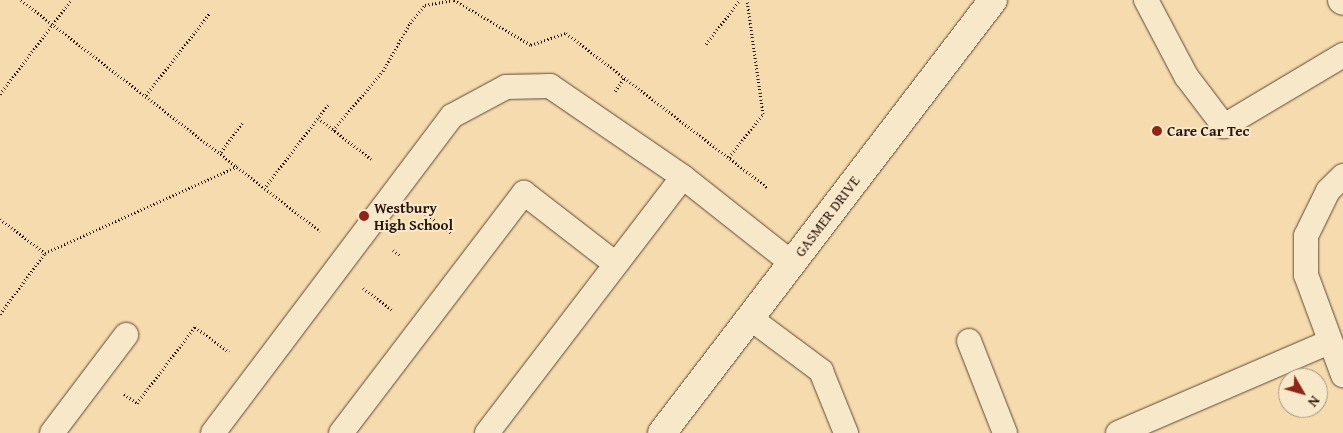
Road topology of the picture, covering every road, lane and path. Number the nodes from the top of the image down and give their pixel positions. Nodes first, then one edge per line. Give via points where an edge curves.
1 (21, 0) edge
2 (71, 0) edge
3 (740, 0) edge
4 (747, 0) edge
5 (993, 0) edge
6 (1146, 0) edge
7 (209, 14) dead end
8 (52, 24) junction
9 (706, 44) dead end
10 (1343, 55) edge
11 (0, 94) edge
12 (146, 95) junction
13 (328, 105) dead end
14 (318, 118) junction
15 (243, 122) dead end
16 (221, 152) junction
17 (729, 157) dead end
18 (371, 159) dead end
19 (238, 166) junction
20 (1343, 176) edge
21 (683, 177) junction
22 (266, 186) junction
23 (430, 217) dead end
24 (0, 219) edge
25 (320, 231) dead end
26 (459, 240) dead end
27 (45, 253) junction
28 (792, 263) junction
29 (616, 264) junction
30 (372, 294) dead end
31 (0, 314) edge
32 (401, 317) dead end
33 (750, 318) junction
34 (126, 335) dead end
35 (970, 341) dead end
36 (1329, 342) junction
37 (229, 352) dead end
38 (96, 374) junction
39 (1343, 375) edge
40 (52, 433) edge
41 (214, 433) edge
42 (341, 433) edge
43 (487, 433) edge
44 (662, 433) edge
45 (846, 433) edge
46 (1005, 433) edge
47 (1118, 433) edge

1 - 8 path
2 - 8 path
3 - 9 path
4 - 17 path via 763,114
5 - 28 street, GASMER DRIVE
6 - 10 lane via 1186,76 1224,126
7 - 12 path
8 - 11 path
8 - 12 path
12 - 16 path
13 - 14 path
14 - 18 path
14 - 22 path
15 - 16 path
16 - 19 path
19 - 22 path
19 - 27 path
20 - 36 lane via 1328,191 1306,236 1306,275
21 - 28 lane
21 - 29 lane
21 - 41 lane via 550,86 506,87 483,99 452,116
22 - 25 path
23 - 26 path
24 - 27 path
27 - 31 path
28 - 33 street, GASMER DRIVE
29 - 42 lane via 524,193
29 - 43 lane
30 - 32 path
33 - 44 street, GASMER DRIVE
33 - 45 lane via 821,371
34 - 38 lane
35 - 46 lane
36 - 39 lane
36 - 47 lane
37 - 38 path via 195,327 137,403
38 - 40 lane

